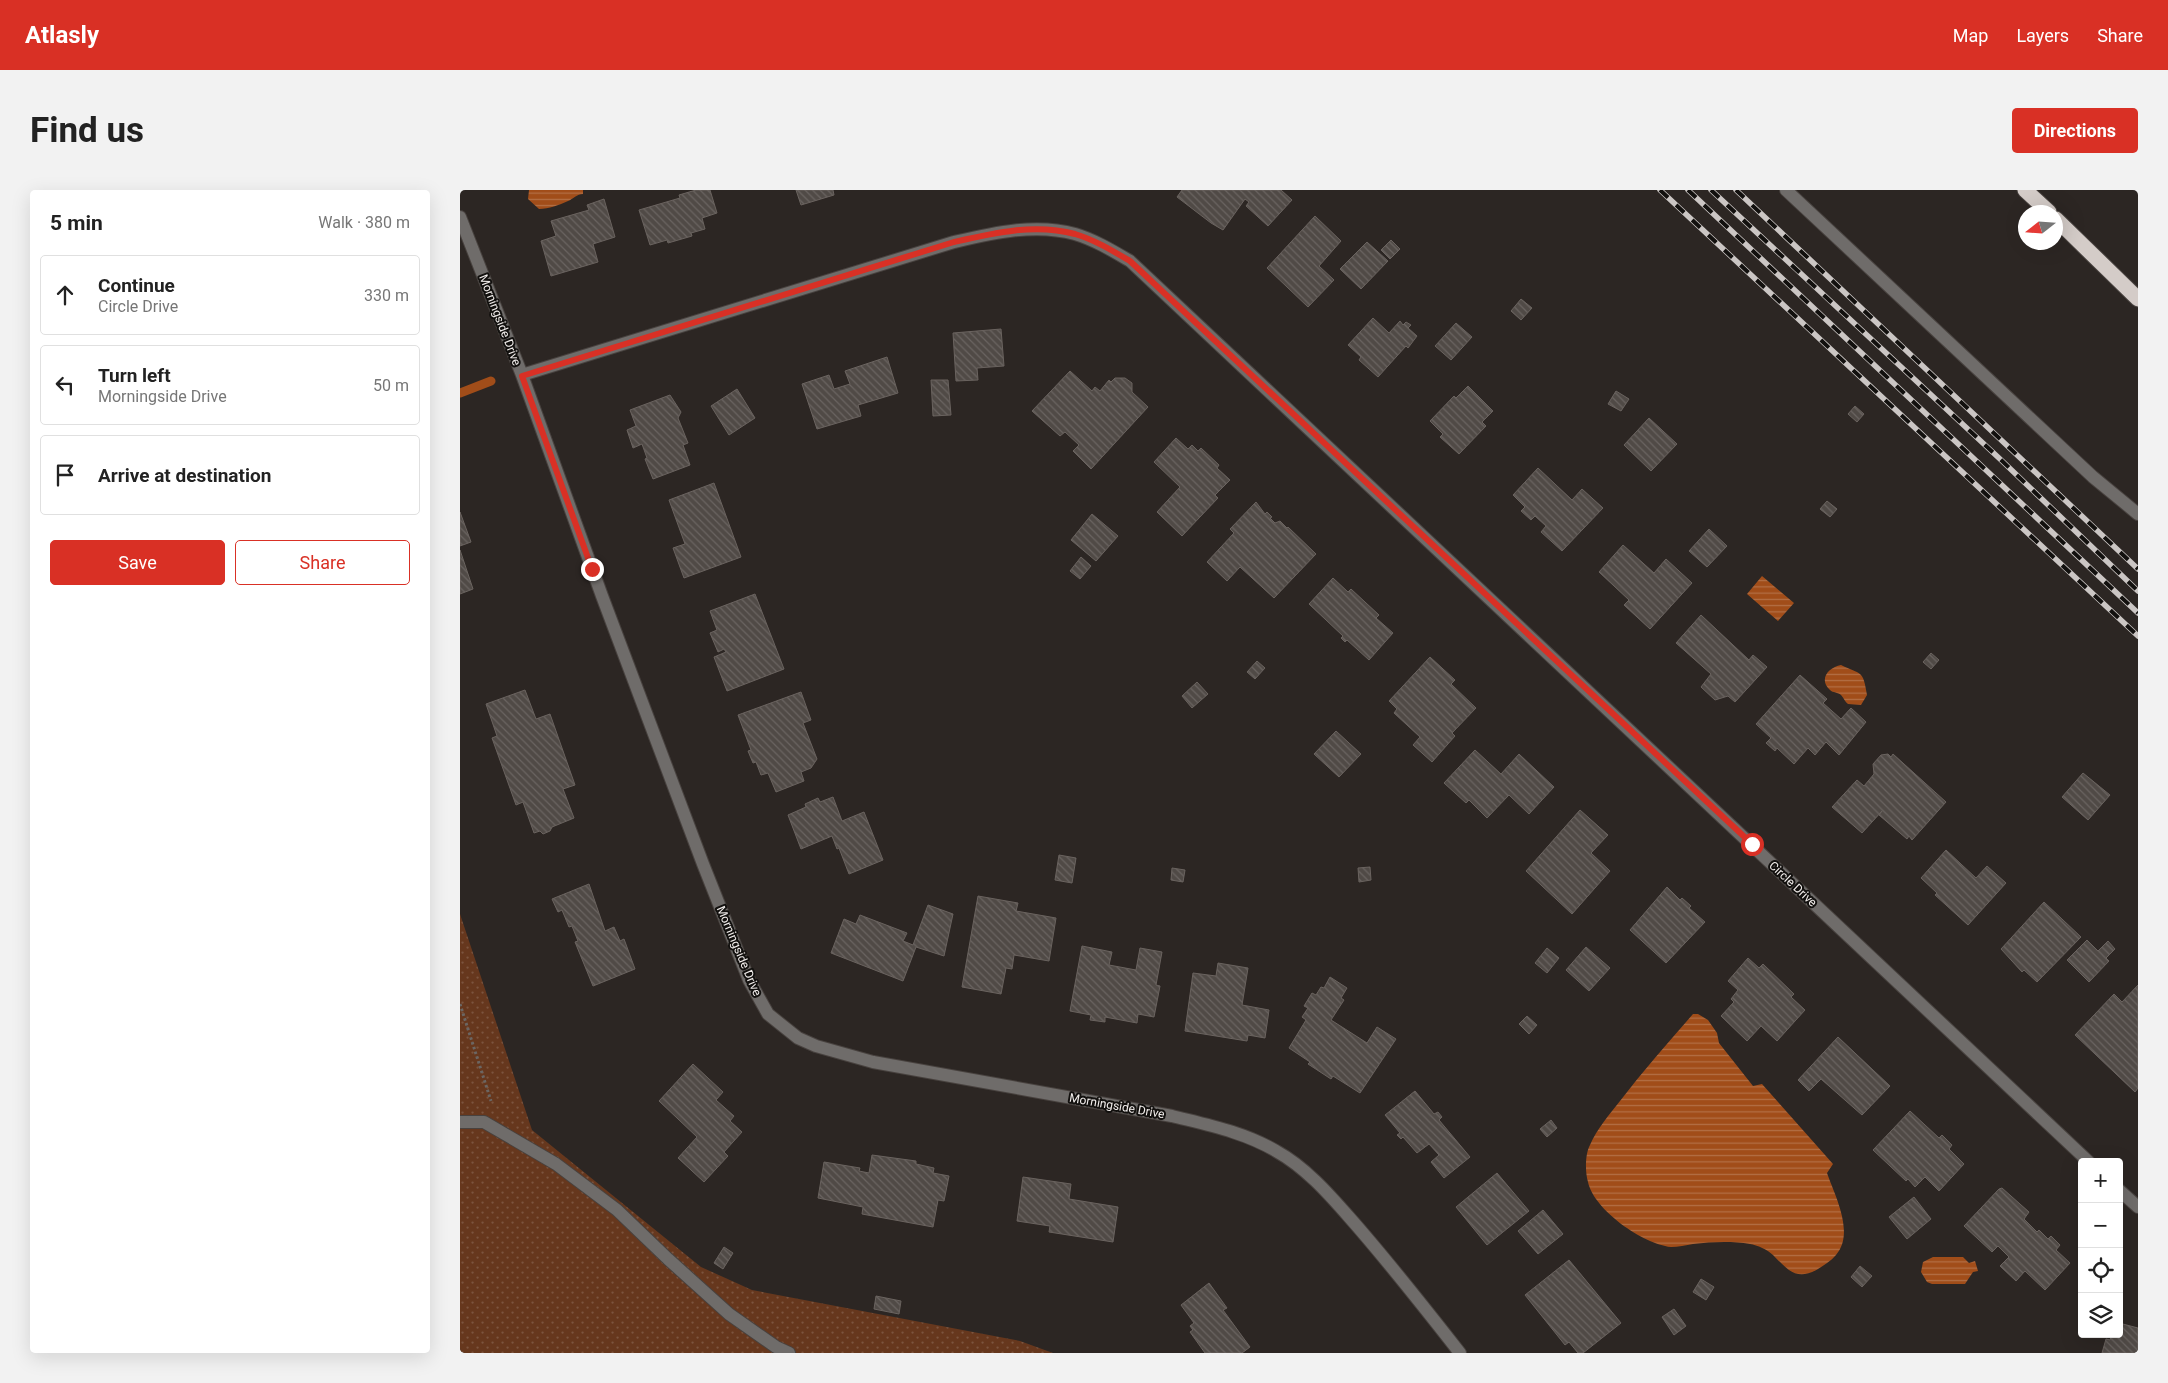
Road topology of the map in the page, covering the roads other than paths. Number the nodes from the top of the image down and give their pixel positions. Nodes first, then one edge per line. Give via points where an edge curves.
1 (1786, 190) edge
2 (2025, 190) edge
3 (2041, 205) edge
4 (460, 217) edge
5 (2063, 226) edge
6 (2138, 299) edge
7 (522, 376) junction
8 (2138, 514) edge
9 (460, 1122) edge
10 (2085, 1158) edge
11 (2123, 1194) edge
12 (2138, 1207) edge
13 (789, 1353) edge
14 (1460, 1353) edge

1 - 8 street via 2085,470
2 - 3 highway
4 - 7 street, Morningside Drive
5 - 6 highway
7 - 10 street, Circle Drive via 983,235 1046,229 1102,245 1130,261
7 - 14 street, Morningside Drive via 692,836 749,980 768,1014 798,1038 873,1062 1172,1116 1257,1140 1290,1160 1338,1204
9 - 13 street via 484,1122 556,1164 617,1210 729,1314
11 - 12 street

